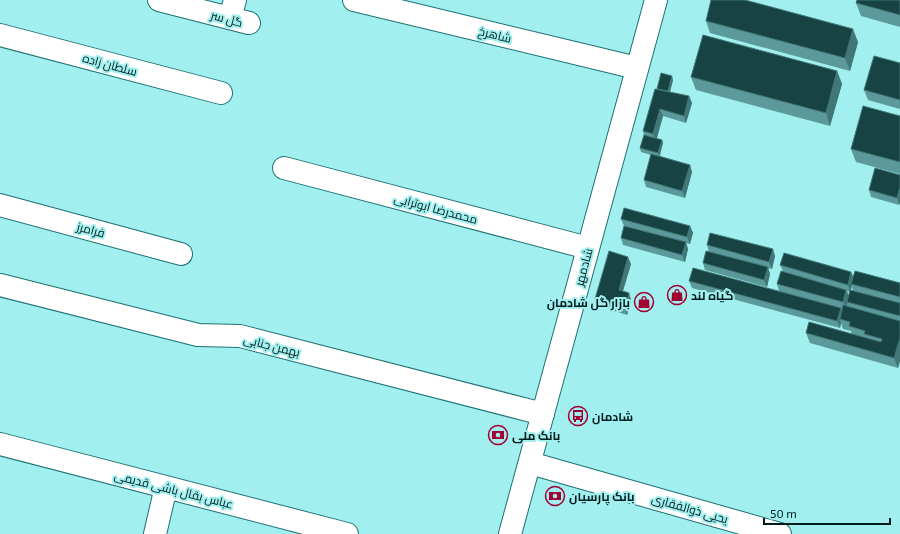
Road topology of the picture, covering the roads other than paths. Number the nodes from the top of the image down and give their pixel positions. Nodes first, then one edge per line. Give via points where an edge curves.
1 (159, 0) edge
2 (354, 0) edge
3 (656, 0) edge
4 (238, 14) edge
5 (0, 35) edge
6 (637, 68) junction
7 (221, 93) dead end
8 (284, 168) dead end
9 (0, 205) edge
10 (588, 248) junction
11 (181, 254) dead end
12 (0, 285) edge
13 (543, 414) junction
14 (0, 444) edge
15 (530, 463) junction
16 (166, 487) junction
17 (155, 534) edge
18 (347, 534) edge
19 (510, 534) edge
20 (780, 534) edge

1 - 4 street, گل سر
2 - 6 street, شاهرخ
3 - 6 street, شادمهر
5 - 7 street, سلطان زاده
6 - 10 street, شادمهر
8 - 10 street, محمدرضا ابوترابی
9 - 11 street, فرامرز
10 - 13 street, شادمهر
12 - 13 street, بهمن جنابی via 198,335 240,336
13 - 15 street, شادمهر
14 - 16 street, عباس بقال باشی قدیمی
15 - 19 street, شادمهر
15 - 20 street, یحیی ذوالفقاری
16 - 17 street
16 - 18 street, عباس بقال باشی قدیمی

